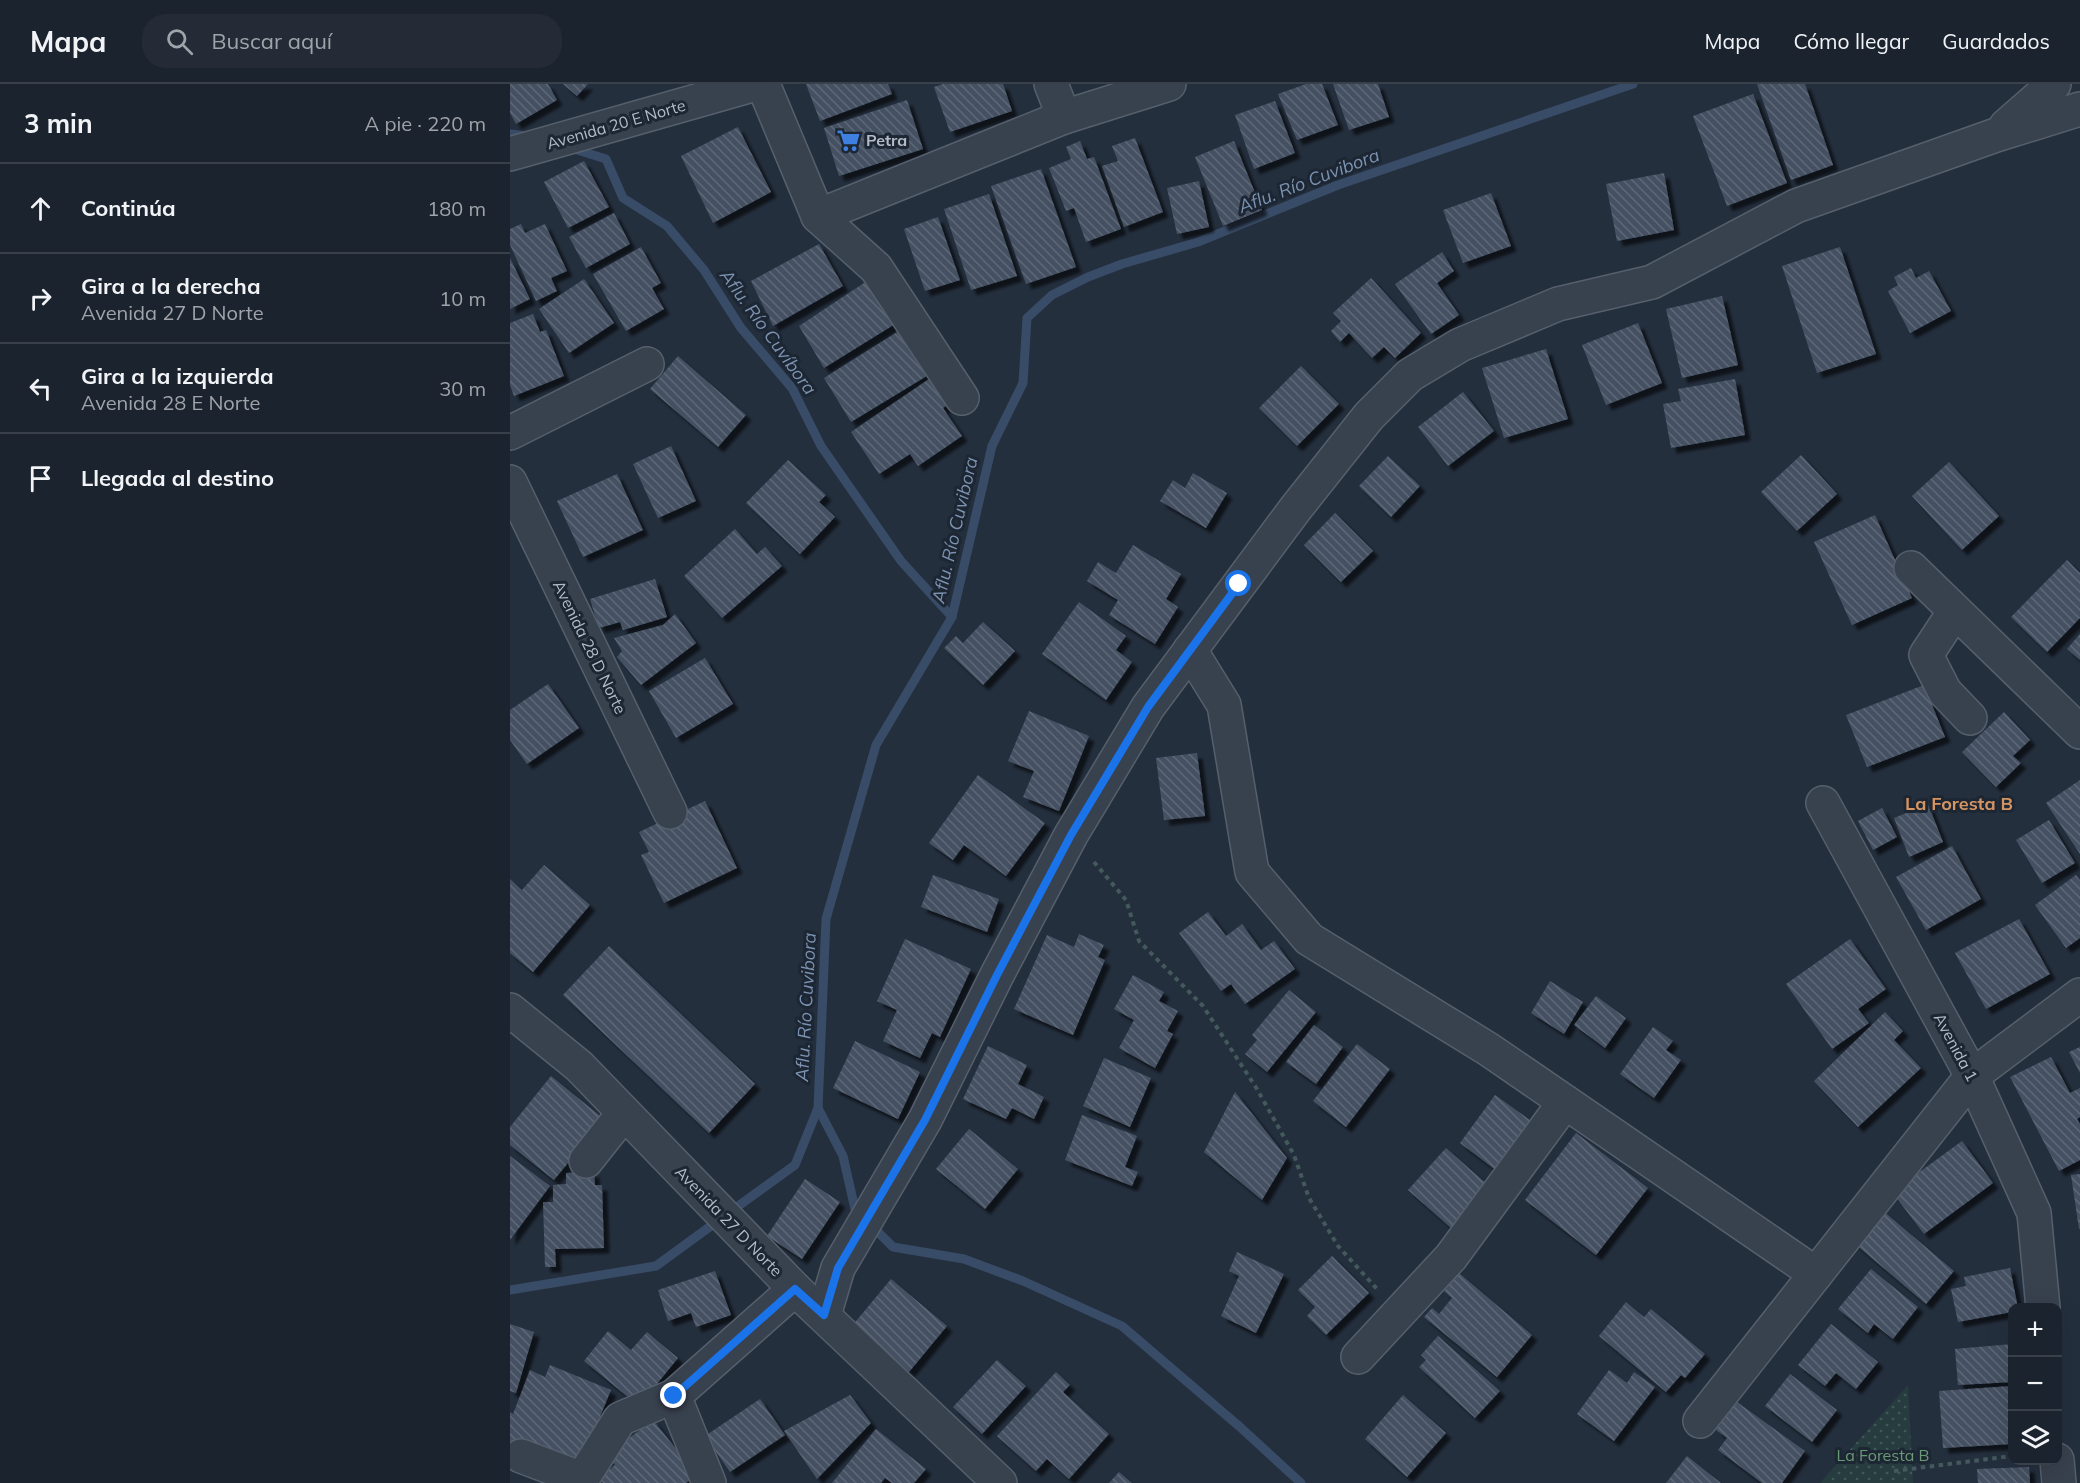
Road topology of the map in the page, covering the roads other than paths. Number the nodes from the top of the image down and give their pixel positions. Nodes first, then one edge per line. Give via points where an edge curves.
1 (756, 84) edge
2 (762, 84) edge
3 (1051, 84) edge
4 (1169, 84) edge
5 (2054, 84) edge
6 (2080, 109) edge
7 (1064, 117) junction
8 (1996, 135) junction
9 (510, 154) edge
10 (818, 216) junction
11 (647, 364) dead end
12 (962, 398) dead end
13 (510, 433) edge
14 (510, 482) edge
15 (1911, 568) dead end
16 (1955, 611) junction
17 (1191, 650) junction
18 (1970, 718) dead end
19 (2080, 732) edge
20 (1823, 803) dead end
21 (670, 812) dead end
22 (2080, 995) edge
23 (512, 1015) edge
24 (1972, 1076) junction
25 (1565, 1102) junction
26 (624, 1113) junction
27 (586, 1161) dead end
28 (1816, 1274) junction
29 (795, 1289) junction
30 (2043, 1303) edge
31 (824, 1315) junction
32 (1358, 1357) dead end
33 (674, 1396) junction
34 (1700, 1421) dead end
35 (521, 1456) dead end
36 (2057, 1465) edge
37 (581, 1481) edge
38 (709, 1483) edge
39 (1000, 1483) edge
40 (2059, 1483) edge

1 - 9 street, Avenida 20 E Norte
2 - 10 street
3 - 7 street
4 - 7 street
5 - 8 street
6 - 8 street
7 - 10 street
8 - 17 street via 1796,206 1652,282 1558,304 1460,345 1410,375 1369,416
10 - 12 street via 876,268
11 - 13 street
14 - 21 street, Avenida 28 D Norte
15 - 16 street
16 - 18 street via 1926,656 1945,692
16 - 19 street
17 - 25 street via 1224,705 1252,872 1309,939 1488,1049
17 - 31 street via 1148,707 1071,835 925,1120 838,1268
20 - 24 street, Avenida 1
22 - 24 street
23 - 26 street, Avenida 27 D Norte via 579,1066
24 - 28 street
24 - 30 street, Avenida 1 via 2034,1213
25 - 28 street
25 - 32 street via 1451,1257
26 - 27 street
26 - 29 street, Avenida 27 D Norte
28 - 34 street
29 - 31 street, Avenida 27 D Norte
29 - 33 street
31 - 39 street, Avenida 27 D Norte
33 - 37 street via 620,1419
33 - 38 street
35 - 37 street
36 - 40 street

